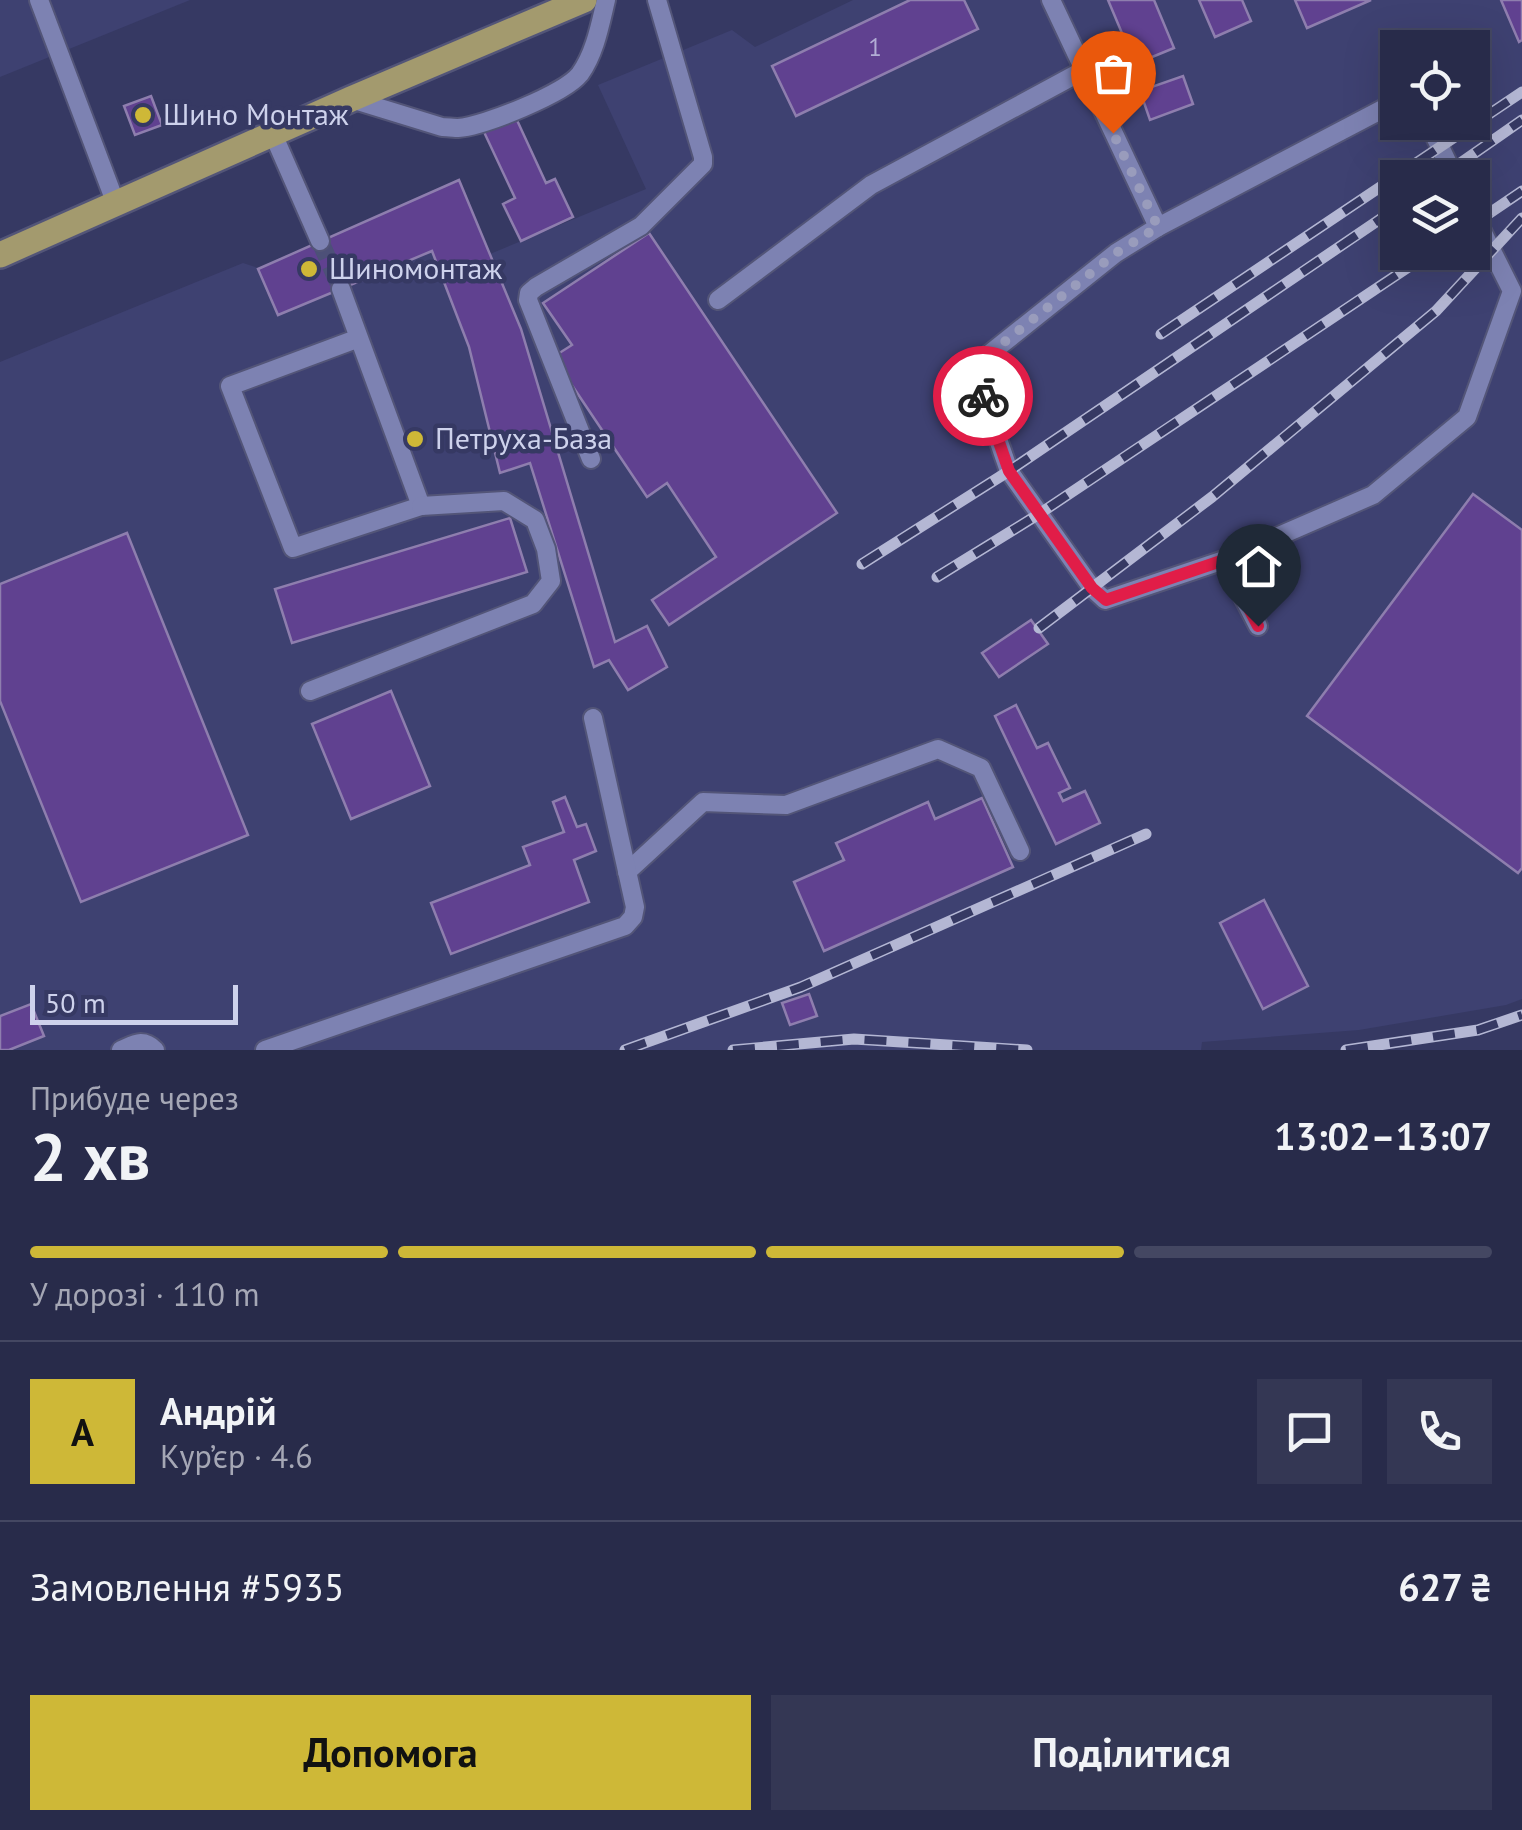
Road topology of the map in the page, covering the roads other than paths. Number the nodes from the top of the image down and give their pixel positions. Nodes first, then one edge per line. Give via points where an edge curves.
1 (39, 0) edge
2 (584, 0) edge
3 (606, 0) edge
4 (657, 0) edge
5 (1050, 0) edge
6 (1084, 70) junction
7 (350, 99) junction
8 (1380, 111) edge
9 (273, 134) junction
10 (116, 204) junction
11 (1158, 227) junction
12 (320, 241) tunnel mouth
13 (1490, 248) edge
14 (0, 255) edge
15 (340, 289) tunnel mouth
16 (718, 300) dead end
17 (359, 338) junction
18 (591, 460) dead end
19 (421, 506) junction
20 (1224, 560) junction
21 (1258, 626) dead end
22 (310, 690) dead end
23 (593, 718) dead end
24 (1020, 852) dead end
25 (627, 872) junction
26 (121, 1050) edge
27 (156, 1050) edge
28 (265, 1050) edge

1 - 10 lane
2 - 7 main road
3 - 7 lane via 583,70 571,84 515,111 442,127
4 - 18 lane via 702,164 641,226 529,293
5 - 6 lane
6 - 11 lane
6 - 16 lane via 871,185
7 - 9 main road
8 - 11 lane
9 - 10 main road
9 - 12 lane
10 - 14 main road
11 - 20 lane via 973,367 1009,471 1106,600
13 - 20 lane via 1512,291 1467,417 1373,496
15 - 17 lane
17 - 19 lane
17 - 19 lane via 230,386 292,548
19 - 22 lane via 504,502 535,520 550,581 534,604
20 - 21 lane
23 - 25 lane
24 - 25 lane via 982,768 938,749 786,805 703,802
25 - 28 lane via 635,907 625,926
26 - 27 lane via 139,1042

